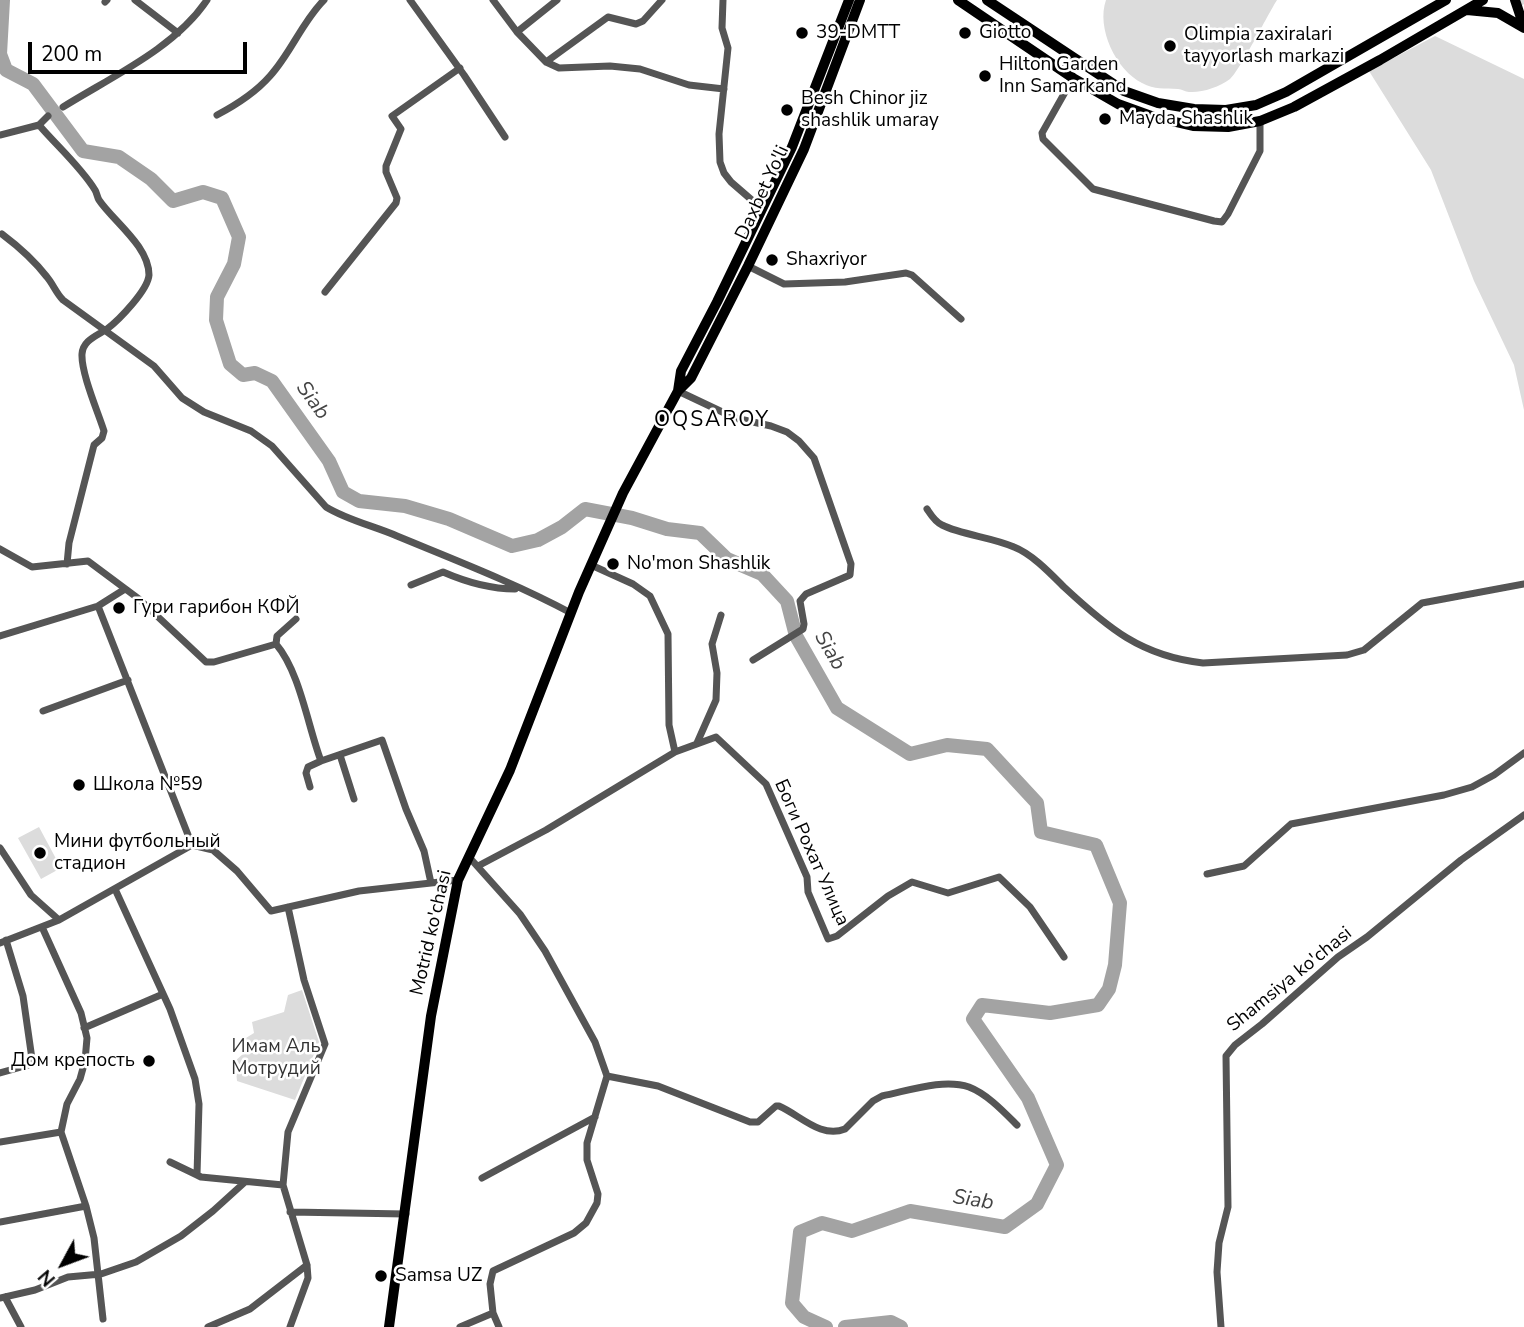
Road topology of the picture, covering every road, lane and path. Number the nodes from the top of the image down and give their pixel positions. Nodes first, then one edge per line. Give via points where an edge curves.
1 (135, 0) edge
2 (207, 0) edge
3 (324, 0) edge
4 (410, 0) edge
5 (494, 0) edge
6 (557, 0) edge
7 (662, 0) edge
8 (723, 0) edge
9 (849, 0) edge
10 (860, 0) edge
11 (958, 0) edge
12 (987, 0) edge
13 (1446, 0) edge
14 (1483, 0) edge
15 (1515, 0) edge
16 (1466, 10) junction
17 (1524, 28) edge
18 (517, 32) junction
19 (178, 33) junction
20 (546, 62) junction
21 (460, 68) junction
22 (1073, 78) junction
23 (724, 89) junction
24 (63, 107) dead end
25 (217, 115) dead end
26 (48, 116) dead end
27 (1260, 121) junction
28 (39, 125) junction
29 (0, 135) edge
30 (505, 137) dead end
31 (761, 208) junction
32 (2, 234) dead end
33 (748, 267) junction
34 (325, 292) dead end
35 (961, 319) dead end
36 (103, 331) junction
37 (678, 391) junction
38 (623, 493) joint
39 (927, 509) dead end
40 (0, 549) edge
41 (67, 564) junction
42 (591, 565) junction
43 (411, 584) dead end
44 (1524, 584) edge
45 (125, 589) junction
46 (519, 589) junction
47 (98, 606) junction
48 (571, 613) junction
49 (721, 615) dead end
50 (296, 619) dead end
51 (0, 636) edge
52 (276, 644) junction
53 (754, 660) dead end
54 (128, 680) junction
55 (43, 711) dead end
56 (697, 743) junction
57 (675, 752) junction
58 (1524, 754) edge
59 (340, 755) junction
60 (321, 761) junction
61 (310, 787) dead end
62 (354, 799) dead end
63 (1524, 816) edge
64 (192, 845) junction
65 (0, 848) edge
66 (469, 857) junction
67 (478, 866) junction
68 (1207, 874) dead end
69 (458, 880) junction
70 (431, 883) junction
71 (115, 889) junction
72 (288, 907) junction
73 (59, 920) junction
74 (42, 927) junction
75 (3, 941) edge
76 (1064, 957) dead end
77 (163, 994) junction
78 (84, 1028) junction
79 (0, 1073) edge
80 (607, 1076) junction
81 (595, 1117) junction
82 (1017, 1125) dead end
83 (61, 1132) junction
84 (0, 1142) edge
85 (170, 1162) dead end
86 (197, 1175) junction
87 (482, 1178) dead end
88 (245, 1182) junction
89 (283, 1185) junction
90 (86, 1206) junction
91 (289, 1212) junction
92 (406, 1214) junction
93 (0, 1222) edge
94 (307, 1265) junction
95 (97, 1273) junction
96 (2, 1298) edge
97 (493, 1313) junction
98 (103, 1319) dead end
99 (20, 1327) edge
100 (208, 1327) edge
101 (290, 1327) edge
102 (389, 1327) edge
103 (460, 1327) edge
104 (499, 1327) edge
105 (1221, 1327) edge

1 - 19 street
2 - 19 street
3 - 25 street via 271,76
4 - 21 street
5 - 18 street
6 - 18 street
7 - 20 street via 636,24 608,17
8 - 23 street via 722,28 728,48
9 - 31 main road, Daxbet Yo'li via 796,135
10 - 33 main road, Daxbet Yo'li via 804,149
11 - 22 main road
12 - 13 main road via 1124,91 1158,103 1226,110 1286,93
14 - 16 main road
15 - 17 main road
16 - 17 main road via 1498,13
16 - 27 main road via 1307,100
18 - 20 street
19 - 24 street
20 - 23 street via 559,68 640,69 689,85
21 - 30 street
21 - 34 street via 392,116 401,129 386,172 396,203
22 - 27 main road via 1118,104 1192,126 1228,127
22 - 27 street via 1042,133 1085,182 1093,189 1222,222 1260,151
23 - 31 street via 720,162 731,182
26 - 28 street
28 - 29 street
28 - 36 street via 96,191 146,262 149,276 141,292
31 - 37 main road, Daxbet Yo'li via 681,370
32 - 36 street via 21,248 63,300
33 - 35 street via 784,284 906,273
33 - 37 main road, Daxbet Yo'li via 691,379
36 - 41 street via 82,352 104,431 94,445
36 - 46 street via 154,366 183,398 272,446 326,507
37 - 38 main road, Daxbet Yo'li
37 - 53 street via 735,418 787,432 799,441 814,458 851,570 850,575 806,594 800,601 803,629
38 - 42 main road, Motrid ko'chasi
39 - 44 street via 942,525 1017,548 1111,629 1165,656 1203,663 1347,655 1364,650 1422,603
40 - 41 street via 32,567
41 - 45 street via 88,561
42 - 48 main road, Motrid ko'chasi
42 - 57 street via 650,596 668,634
43 - 46 street via 443,572 495,589
45 - 47 street
45 - 52 street via 206,662
46 - 48 street
47 - 51 street
47 - 54 street
48 - 66 main road, Motrid ko'chasi via 510,770
49 - 56 street via 712,644 716,699
50 - 52 street via 277,636
52 - 60 street via 304,704
54 - 55 street
54 - 64 street
56 - 57 street
56 - 76 street, Боги Рохат Улица via 716,737 766,784 807,877 808,892 828,939 912,882 948,893 999,877 1030,907
57 - 67 street
58 - 68 street via 1472,787 1291,824 1244,866
59 - 60 street
59 - 62 street
59 - 70 street via 382,740 424,850
60 - 61 street via 308,767
63 - 105 street, Shamsiya ko'chasi via 1338,957 1230,1049 1226,1056 1228,1207 1217,1272
64 - 71 street
64 - 72 street via 213,850 271,911
65 - 73 street via 31,895
66 - 67 street
66 - 69 main road, Motrid ko'chasi
67 - 80 street via 545,951 595,1042
69 - 70 street
69 - 92 main road, Motrid ko'chasi via 431,1016
70 - 72 street via 359,891
71 - 73 street
71 - 77 street
72 - 89 street via 302,972 326,1044 288,1132
73 - 74 street
74 - 75 street
74 - 78 street
75 - 79 street via 23,996 32,1064
77 - 78 street
77 - 86 street via 199,1093
78 - 83 street via 85,1061
80 - 81 street
80 - 82 street via 658,1086 750,1122 758,1122 776,1106 815,1128 840,1131 881,1096 951,1083 992,1101
81 - 87 street
81 - 97 street via 587,1160 597,1203 574,1233 493,1271
83 - 84 street
83 - 90 street
85 - 86 street
86 - 88 street
88 - 89 street
88 - 95 street via 181,1236 136,1262
89 - 91 street
90 - 93 street
90 - 95 street
91 - 92 street
91 - 94 street
92 - 102 main road, Motrid ko'chasi
94 - 100 street via 250,1309
94 - 101 street via 308,1278
95 - 96 street via 68,1277
95 - 98 street
96 - 99 street
97 - 103 street
97 - 104 street

